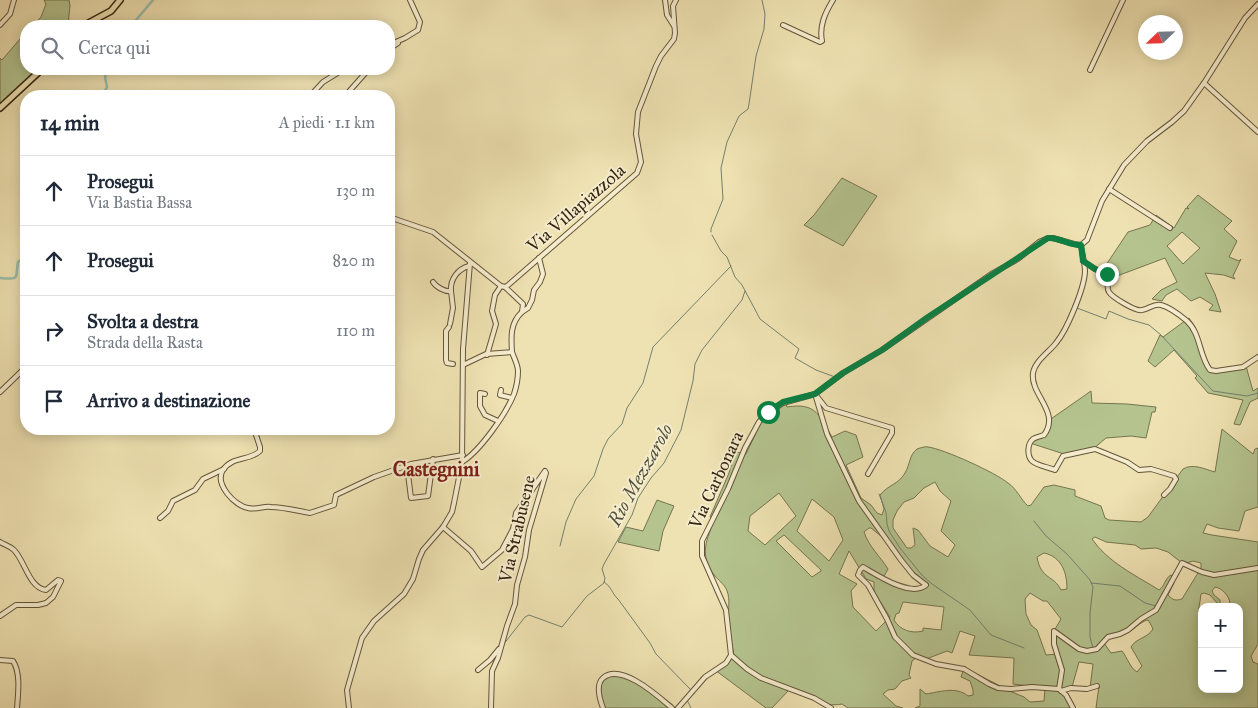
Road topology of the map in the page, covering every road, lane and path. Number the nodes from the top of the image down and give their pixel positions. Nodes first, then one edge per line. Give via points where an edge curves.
1 (14, 0) edge
2 (120, 0) edge
3 (410, 0) edge
4 (665, 0) edge
5 (676, 0) edge
6 (834, 0) edge
7 (1123, 0) edge
8 (1258, 4) edge
9 (94, 20) edge
10 (0, 25) edge
11 (784, 25) dead end
12 (675, 28) junction
13 (403, 39) junction
14 (395, 42) edge
15 (395, 45) edge
16 (1090, 70) dead end
17 (36, 75) edge
18 (334, 75) edge
19 (364, 75) edge
20 (1204, 83) junction
21 (316, 90) edge
22 (350, 90) edge
23 (0, 108) edge
24 (1258, 132) edge
25 (1109, 189) junction
26 (395, 219) edge
27 (1170, 228) dead end
28 (1081, 245) junction
29 (539, 258) junction
30 (1083, 261) junction
31 (470, 265) junction
32 (434, 282) dead end
33 (504, 286) junction
34 (451, 291) junction
35 (522, 312) junction
36 (512, 352) junction
37 (487, 354) junction
38 (1258, 357) edge
39 (453, 364) dead end
40 (463, 365) junction
41 (20, 373) edge
42 (500, 390) dead end
43 (0, 392) edge
44 (486, 394) dead end
45 (815, 394) junction
46 (512, 398) junction
47 (498, 421) junction
48 (256, 435) edge
49 (462, 455) junction
50 (433, 459) junction
51 (462, 462) junction
52 (407, 466) junction
53 (224, 469) junction
54 (868, 474) dead end
55 (1164, 495) dead end
56 (160, 518) dead end
57 (443, 526) junction
58 (0, 542) edge
59 (1258, 568) edge
60 (0, 616) edge
61 (502, 645) junction
62 (731, 655) junction
63 (0, 660) edge
64 (478, 670) dead end
65 (1097, 686) dead end
66 (1060, 690) junction
67 (17, 708) edge
68 (349, 708) edge
69 (491, 708) edge
70 (603, 708) edge
71 (672, 708) edge
72 (678, 708) edge
73 (831, 708) edge
74 (1073, 708) edge

1 - 10 street via 10,14
2 - 9 main road via 111,11
3 - 13 street via 420,24 416,32
4 - 12 street via 667,15
5 - 12 street, Via Villapiazzola via 673,6
6 - 11 street via 821,27 822,41
7 - 16 street
8 - 20 street via 1245,18
12 - 29 street, Via Villapiazzola via 674,39 656,66 638,112 636,134 641,162 637,173
13 - 14 street
13 - 15 street
17 - 23 main road
18 - 21 street
19 - 22 street
20 - 24 street
20 - 25 street via 1176,118 1132,155
25 - 27 street
25 - 28 street via 1089,236
26 - 31 street via 433,232 462,254
28 - 30 street
28 - 45 street via 1053,238 1039,242 1018,260 993,273
29 - 33 street, Via Villapiazzola
29 - 35 street via 543,274 528,308
30 - 38 street via 1107,274 1110,293 1135,310 1160,305 1186,320 1195,332 1210,370 1242,367
30 - 55 street via 1085,274 1071,315 1059,340 1034,372 1036,387 1047,408 1048,423 1044,435 1030,442 1030,457 1037,464 1055,470 1063,456 1098,450 1139,470 1151,469 1174,476 1174,483
31 - 33 street
31 - 34 street via 455,276
31 - 40 street
32 - 34 street via 436,286
33 - 35 street via 523,304
33 - 37 street via 495,295 492,311 496,324
34 - 39 street via 453,308 446,331 446,360
35 - 36 street via 512,325
36 - 37 street
36 - 46 street via 517,370
37 - 40 street
40 - 49 street
41 - 43 street
42 - 46 street via 500,395
44 - 47 street via 480,393 480,406 485,415
45 - 54 street via 826,408 892,428 893,432
45 - 62 street, Via Carbonara via 783,402 763,417 702,541 702,556 726,610
45 - 66 street via 827,434 859,501 913,575 926,584 912,589 889,582 863,567 860,570 858,575 868,584 895,637 913,655 936,664 964,669 994,686
46 - 47 street
47 - 51 street via 471,457
48 - 53 street via 260,451 251,457 238,459
49 - 50 street
49 - 51 street
50 - 52 street
50 - 52 street via 428,496 411,498
51 - 57 street via 452,512
52 - 53 street via 336,495 334,506 312,513 242,506 224,488
53 - 56 street via 205,477 195,490 173,502
57 - 61 street, Via Strabusene via 471,551 482,567 502,550 513,530 516,513 545,471 528,530 515,604
57 - 68 street via 423,550 404,594 374,621 362,638 347,690
58 - 60 street via 15,551 41,589 48,590 55,582 61,581 46,603 16,605
59 - 66 street via 1214,575 1182,564 1156,610 1128,630 1108,637 1092,650 1079,648 1054,631 1054,644 1062,670
61 - 64 street
61 - 69 street via 492,671
62 - 72 street via 726,663 705,677
62 - 73 street via 761,678
63 - 67 street via 13,661 16,666
65 - 66 street
66 - 74 street
70 - 71 street via 599,696 600,682 609,675 617,674 635,681

